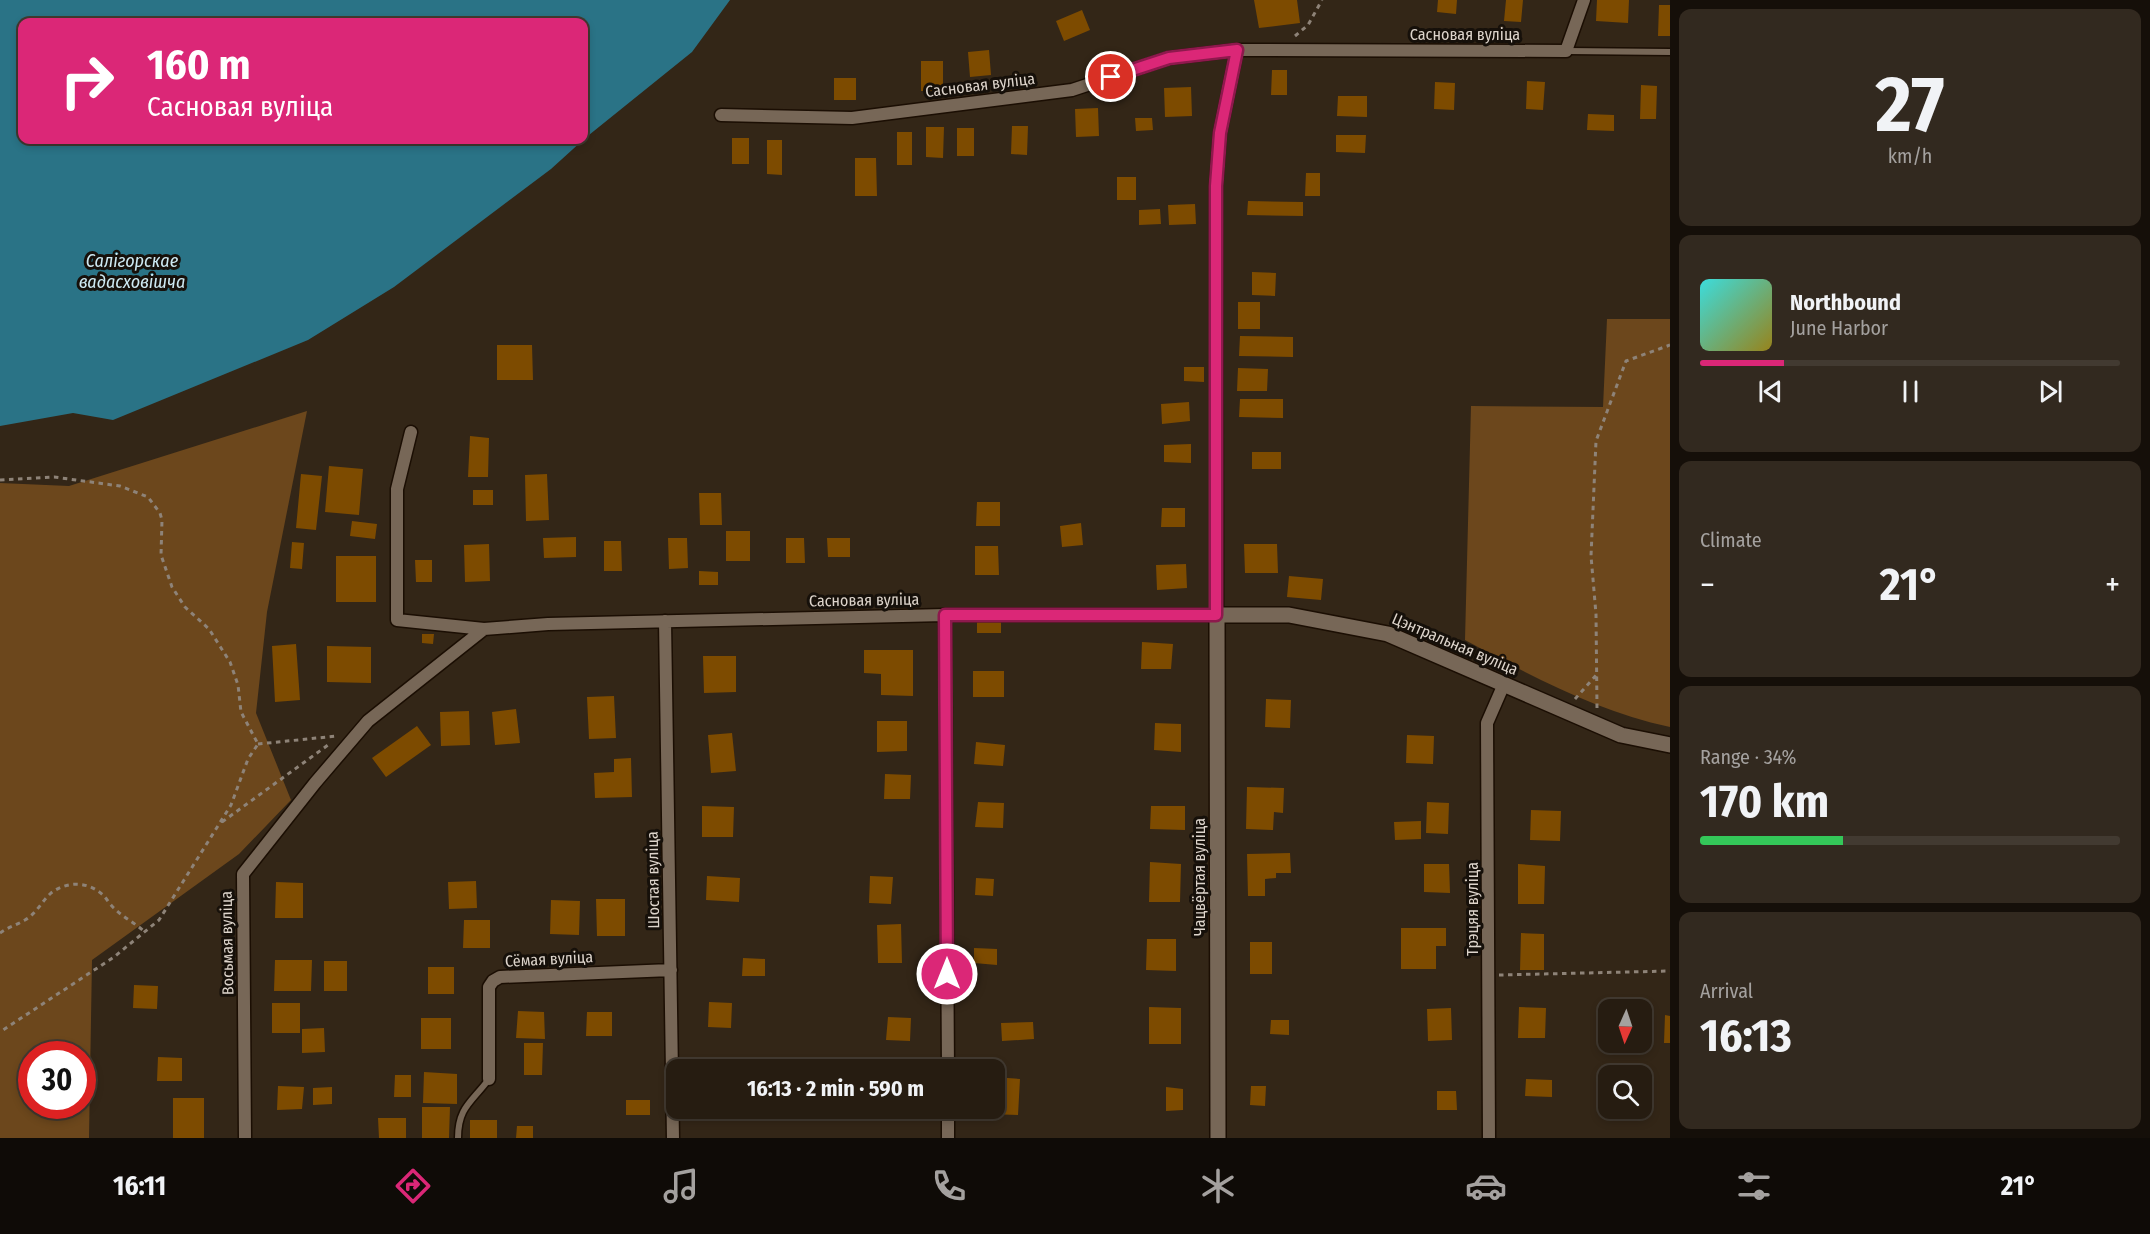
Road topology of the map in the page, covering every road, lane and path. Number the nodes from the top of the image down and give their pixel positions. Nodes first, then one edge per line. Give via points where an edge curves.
1 (1322, 0) edge
2 (1584, 0) edge
3 (1237, 50) junction
4 (1274, 50) junction
5 (1566, 51) junction
6 (1670, 52) edge
7 (721, 115) dead end
8 (1670, 345) edge
9 (411, 432) dead end
10 (0, 480) edge
11 (945, 615) junction
12 (1216, 615) junction
13 (665, 621) junction
14 (484, 628) junction
15 (1598, 673) junction
16 (1504, 684) junction
17 (1553, 706) junction
18 (1597, 725) junction
19 (258, 744) junction
20 (1670, 746) edge
21 (219, 824) junction
22 (145, 932) junction
23 (0, 933) edge
24 (671, 970) junction
25 (1670, 971) edge
26 (1488, 975) junction
27 (0, 1032) edge
28 (948, 1059) edge
29 (489, 1079) joint
30 (948, 1119) edge
31 (245, 1138) edge
32 (458, 1138) edge
33 (673, 1138) edge
34 (948, 1138) edge
35 (1218, 1138) edge
36 (1490, 1138) edge

1 - 4 path via 1308,25
2 - 5 street
3 - 4 street, Сасновая вуліца
3 - 7 street, Сасновая вуліца via 1169,58 1072,90 852,118
3 - 12 street via 1220,133 1216,186
4 - 5 street, Сасновая вуліца
5 - 6 lane
8 - 15 path via 1626,362 1596,441 1591,556
9 - 14 street, Сасновая вуліца via 397,489 397,620
10 - 19 path via 54,477 120,486 148,497 162,520 161,555 172,587 185,607 209,629 230,662 241,712
11 - 12 street, Сасновая вуліца
11 - 13 street, Сасновая вуліца
11 - 28 street
12 - 16 street, Цэнтральная вуліца via 1289,615 1388,634
12 - 35 street, Чацвёртая вуліца
13 - 14 street, Сасновая вуліца
13 - 24 street, Шостая вуліца
14 - 31 street, Восьмая вуліца via 368,721 243,874
15 - 17 path via 1575,699
15 - 18 path
16 - 17 street, Цэнтральная вуліца
16 - 26 street, Трэцяя вуліца via 1487,723
17 - 18 street, Цэнтральная вуліца
18 - 20 street, Цэнтральная вуліца
19 - 21 path
19 - 21 path via 345,734
21 - 22 path via 159,920
22 - 23 path via 88,884 75,884 50,894 26,920
22 - 27 path
24 - 29 street, Сёмая вуліца via 500,977 492,981
24 - 33 street, Шостая вуліца
25 - 26 path
26 - 36 street, Трэцяя вуліца
29 - 32 lane via 458,1120
30 - 34 street

